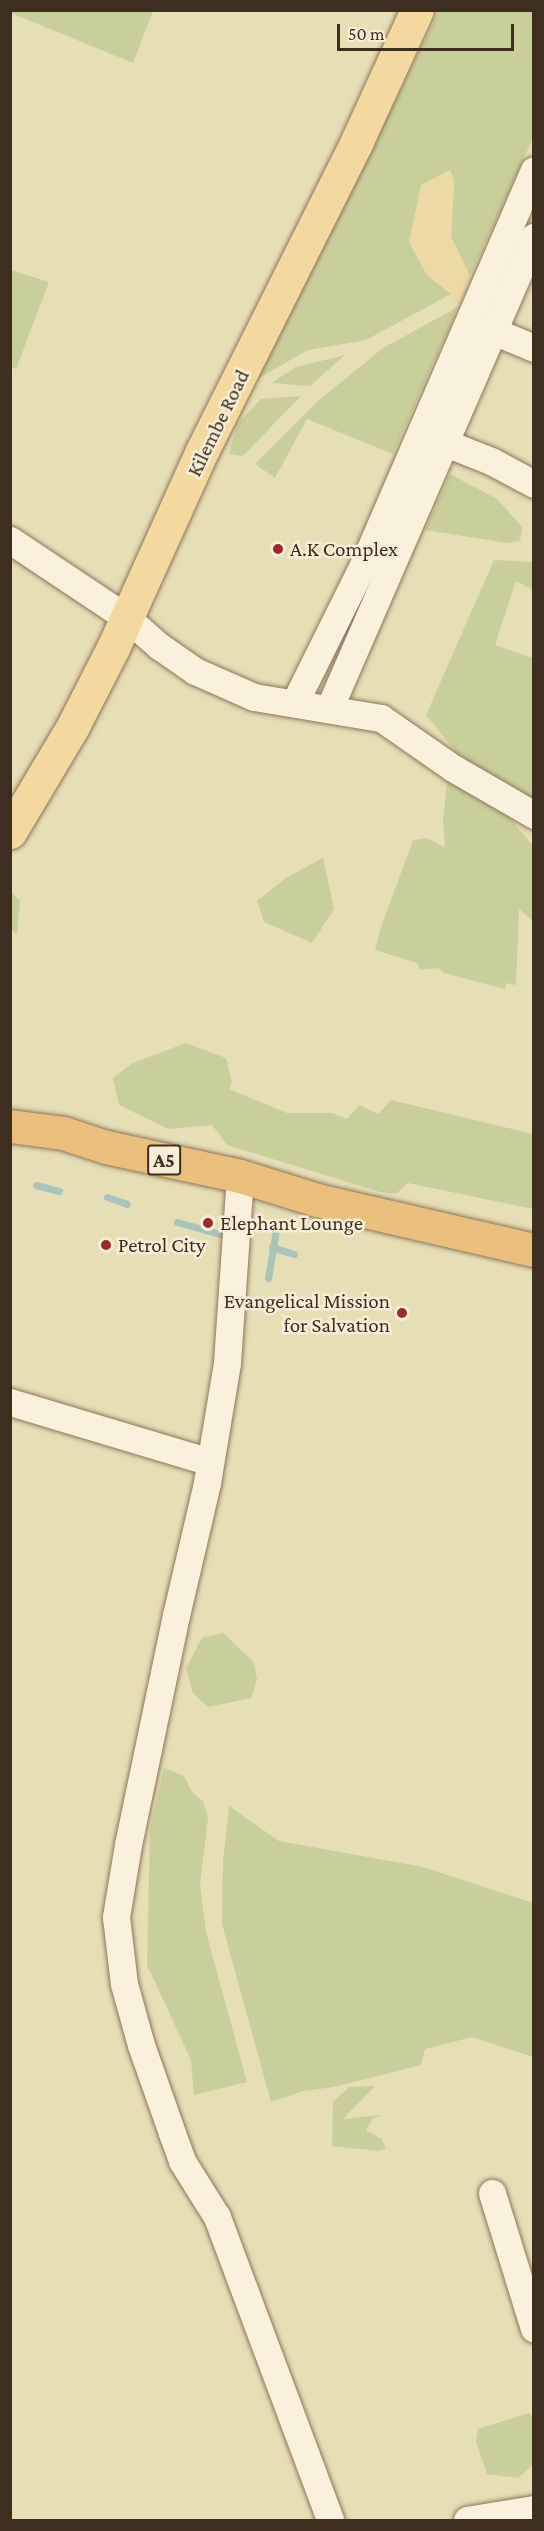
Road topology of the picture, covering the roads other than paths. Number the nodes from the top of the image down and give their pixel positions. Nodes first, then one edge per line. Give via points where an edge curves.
1 (417, 10) edge
2 (534, 170) edge
3 (534, 237) edge
4 (493, 331) junction
5 (534, 348) edge
6 (430, 441) junction
7 (534, 484) edge
8 (10, 540) edge
9 (127, 618) junction
10 (295, 702) junction
11 (329, 710) junction
12 (534, 815) edge
13 (10, 832) edge
14 (10, 1126) edge
15 (240, 1176) junction
16 (534, 1250) edge
17 (10, 1402) edge
18 (210, 1462) junction
19 (492, 2193) dead end
20 (534, 2329) edge
21 (534, 2508) edge
22 (330, 2520) edge
23 (467, 2520) edge

1 - 9 main road, Kilembe Road via 357,141 202,451
2 - 6 street
3 - 4 street
4 - 5 street
4 - 6 street
6 - 7 street via 491,461
6 - 10 street
6 - 11 street
8 - 9 street
9 - 10 street via 195,671 254,697 285,704
9 - 13 main road, Kilembe Road via 72,728
10 - 11 street
11 - 12 street via 381,718 453,768
14 - 15 highway, A5 / A5 via 63,1133 106,1147
15 - 16 highway, A5 / A5 via 330,1203
15 - 18 street via 227,1363
17 - 18 street
18 - 22 street via 128,1845 116,1917 118,1946 141,2045 182,2161 217,2217
19 - 20 street
21 - 23 street

